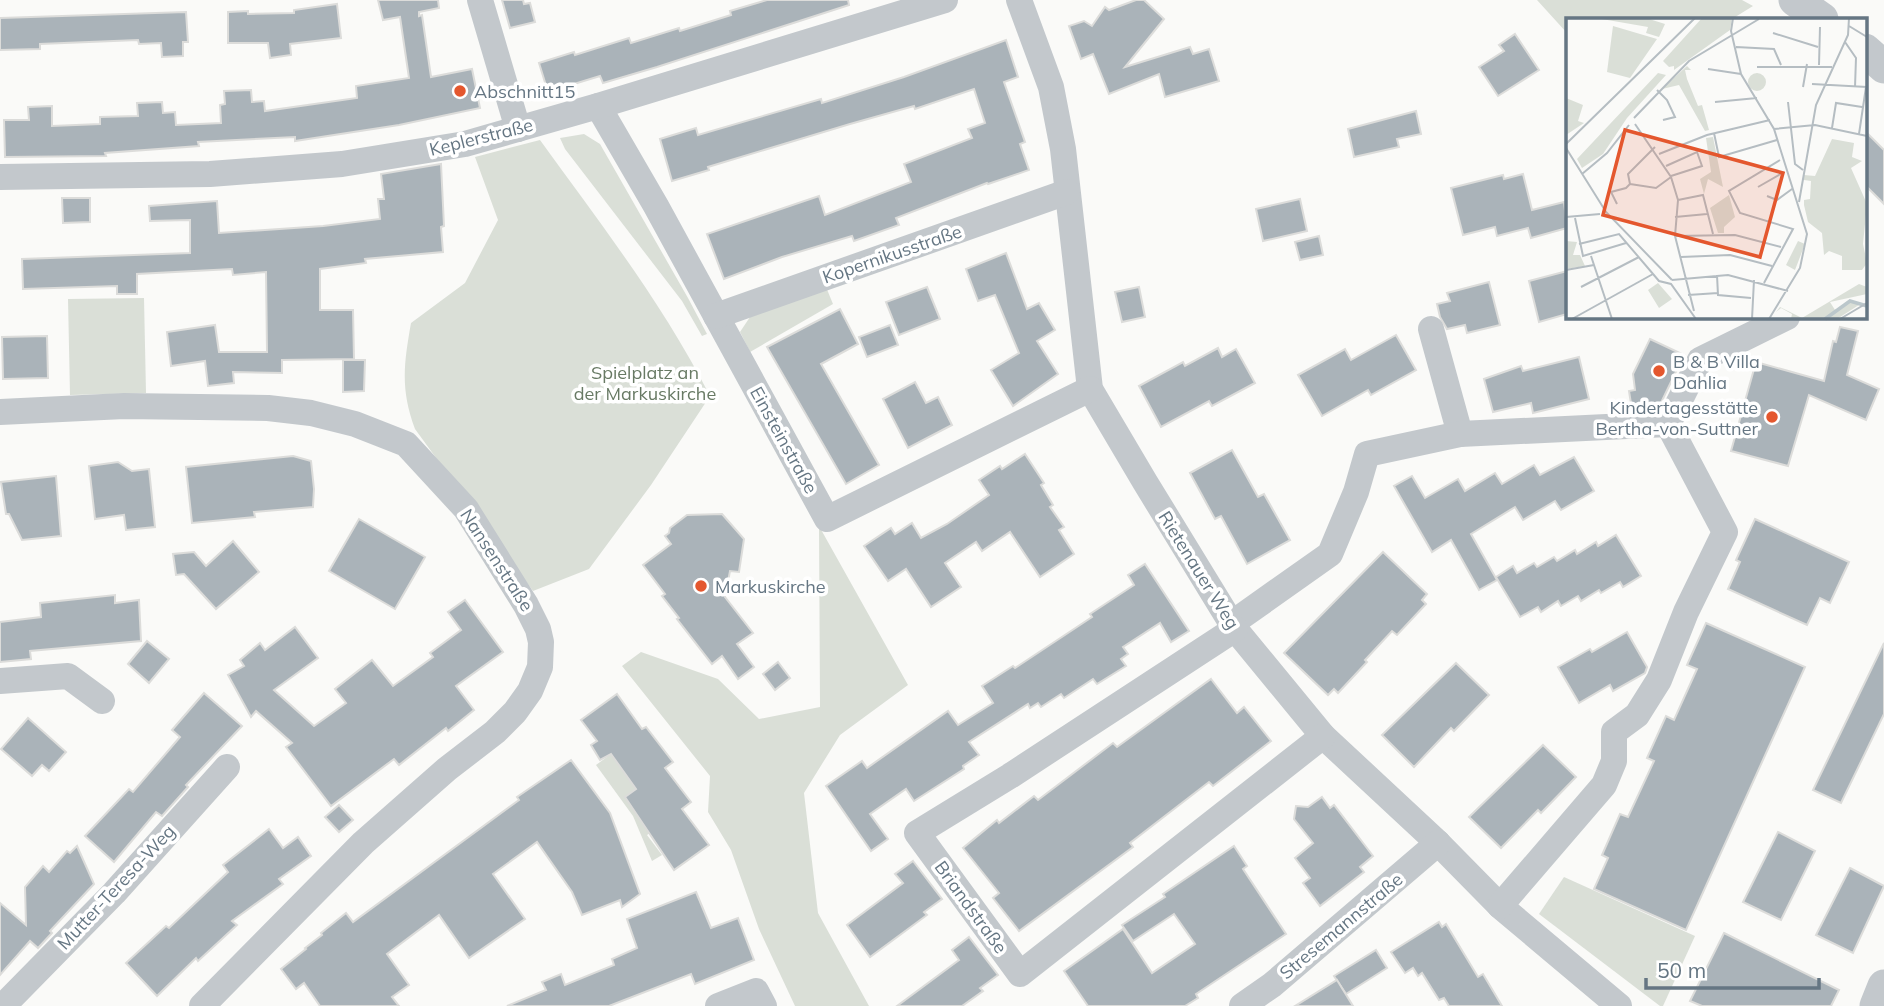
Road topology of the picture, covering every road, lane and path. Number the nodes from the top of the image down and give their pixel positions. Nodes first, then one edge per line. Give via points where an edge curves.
1 (480, 0) edge
2 (945, 0) edge
3 (1019, 0) edge
4 (1795, 0) edge
5 (1821, 18) edge
6 (1867, 52) edge
7 (1884, 67) edge
8 (598, 106) junction
9 (518, 129) junction
10 (0, 177) edge
11 (1067, 192) junction
12 (716, 316) junction
13 (1785, 318) edge
14 (1431, 329) dead end
15 (1090, 390) junction
16 (0, 412) edge
17 (1668, 424) junction
18 (1460, 434) junction
19 (1233, 626) junction
20 (0, 681) edge
21 (102, 701) dead end
22 (1324, 736) junction
23 (227, 767) dead end
24 (1438, 843) junction
25 (1500, 906) junction
26 (1884, 986) edge
27 (3, 1006) edge
28 (202, 1006) edge
29 (719, 1006) edge
30 (764, 1006) edge
31 (1242, 1006) edge
32 (1619, 1006) edge
33 (1876, 1006) edge

1 - 9 street
2 - 8 street, Keplerstraße
3 - 11 street, Rietenauer Weg via 1051,87
4 - 5 street
6 - 7 street
8 - 9 street, Keplerstraße
8 - 12 street, Einsteinstraße
9 - 10 street, Keplerstraße via 465,144 342,164 210,174
11 - 12 street, Kopernikusstraße
11 - 15 street, Rietenauer Weg
12 - 15 street, Einsteinstraße via 827,519
13 - 17 street via 1700,360
14 - 18 street
15 - 19 street, Rietenauer Weg
16 - 28 street, Nansenstraße via 124,406 268,408 355,424 406,444 466,509 538,629 540,667 515,712 363,844
17 - 18 street
17 - 25 street via 1725,532 1659,680 1637,715 1614,732 1614,761 1604,785
18 - 19 street via 1367,454 1330,554
19 - 22 street, Rietenauer Weg
19 - 22 street, Briandstraße via 917,833 1020,974
20 - 21 street via 68,676
22 - 24 street, Rietenauer Weg
23 - 27 street, Mutter-Teresa-Weg via 114,893
24 - 25 street, Rietenauer Weg
24 - 31 street, Stresemannstraße
25 - 32 street, Rietenauer Weg
26 - 33 street
29 - 30 street via 756,991

